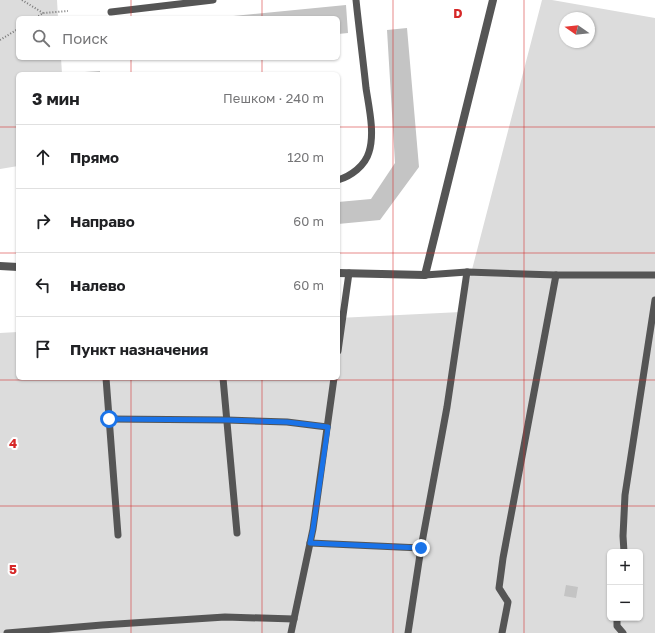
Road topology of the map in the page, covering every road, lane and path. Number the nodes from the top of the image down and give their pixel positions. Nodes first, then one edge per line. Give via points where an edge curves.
1 (22, 0) edge
2 (213, 0) edge
3 (356, 0) edge
4 (493, 0) edge
5 (68, 11) dead end
6 (111, 12) dead end
7 (43, 13) junction
8 (39, 16) edge
9 (16, 30) edge
10 (0, 40) edge
11 (340, 179) edge
12 (0, 266) edge
13 (16, 267) edge
14 (467, 272) junction
15 (340, 273) edge
16 (349, 273) junction
17 (655, 274) edge
18 (425, 275) junction
19 (556, 275) junction
20 (655, 300) edge
21 (340, 336) edge
22 (106, 380) edge
23 (223, 380) edge
24 (334, 380) edge
25 (109, 419) junction
26 (227, 420) junction
27 (328, 427) junction
28 (237, 533) dead end
29 (118, 535) dead end
30 (310, 543) junction
31 (421, 548) junction
32 (624, 549) edge
33 (294, 619) junction
34 (617, 621) edge
35 (7, 633) edge
36 (290, 633) edge
37 (408, 633) edge
38 (502, 633) edge
39 (623, 633) edge

1 - 7 path
2 - 6 lane
3 - 11 lane via 371,142 369,154 362,166
4 - 18 street
5 - 7 path
7 - 8 path
9 - 10 path
12 - 13 street
14 - 18 lane
14 - 19 lane
14 - 31 lane via 447,408
15 - 16 street
16 - 18 street
16 - 21 lane
17 - 19 lane
19 - 38 lane via 503,558 499,588 508,602
20 - 32 lane via 625,495
22 - 25 lane
23 - 26 lane
24 - 27 lane
25 - 26 lane
25 - 29 lane
26 - 27 lane via 287,422
26 - 28 lane
27 - 30 lane
30 - 31 lane
30 - 33 lane
31 - 37 lane
33 - 35 lane via 225,617
33 - 36 lane
34 - 39 lane via 617,626

